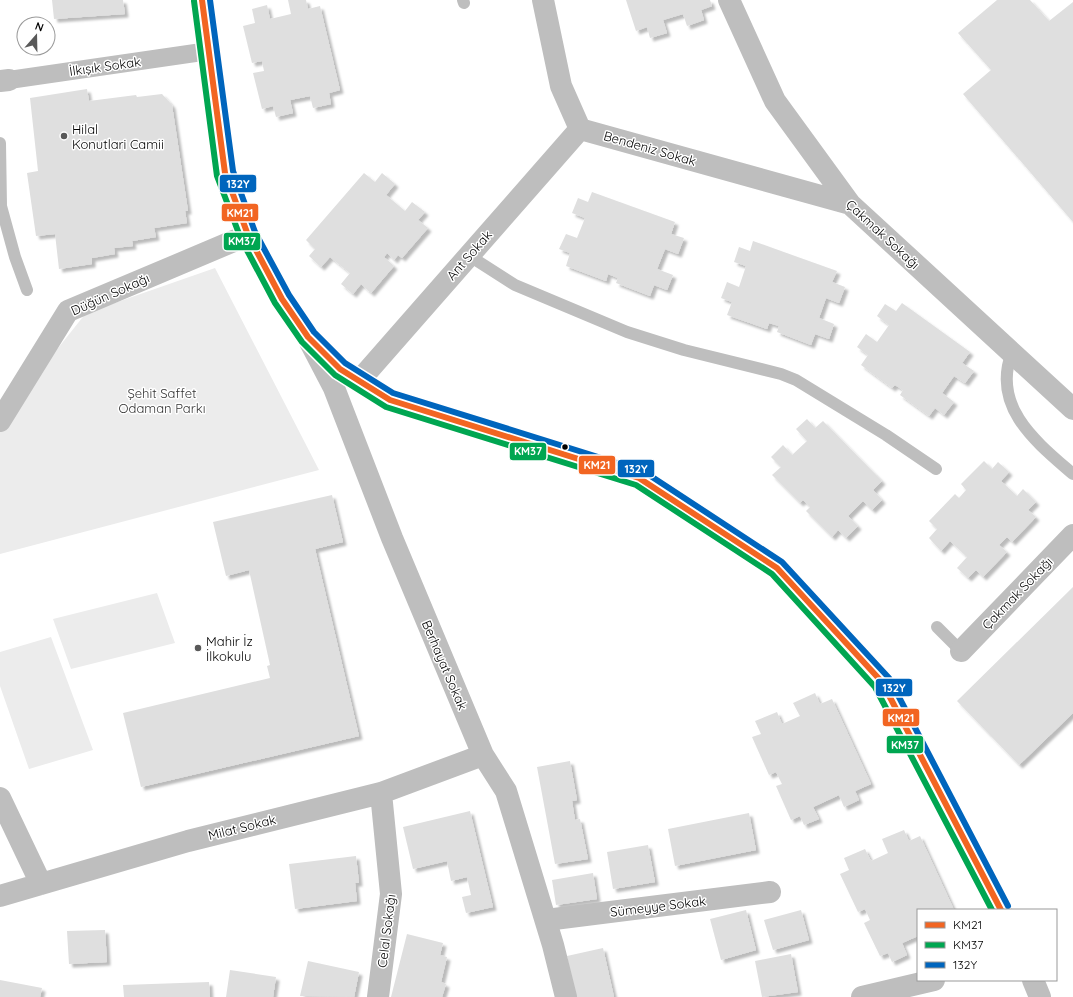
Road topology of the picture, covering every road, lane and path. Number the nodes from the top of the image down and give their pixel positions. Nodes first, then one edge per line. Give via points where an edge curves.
1 (202, 0) edge
2 (543, 0) edge
3 (729, 0) edge
4 (209, 52) junction
5 (4, 80) edge
6 (580, 129) junction
7 (0, 143) edge
8 (850, 204) junction
9 (248, 235) junction
10 (468, 256) junction
11 (27, 290) dead end
12 (308, 337) junction
13 (1012, 352) junction
14 (359, 381) junction
15 (1073, 410) edge
16 (0, 421) edge
17 (936, 469) dead end
18 (1073, 474) edge
19 (1073, 535) edge
20 (937, 627) dead end
21 (961, 651) joint
22 (483, 755) junction
23 (382, 793) junction
24 (0, 798) edge
25 (41, 884) junction
26 (770, 892) dead end
27 (0, 896) edge
28 (1000, 909) edge
29 (546, 920) junction
30 (930, 981) edge
31 (1033, 981) edge
32 (378, 997) edge
33 (566, 997) edge
34 (862, 997) edge
35 (1040, 997) edge

1 - 4 street
2 - 6 street via 561,86
3 - 8 street, Çakmak Sokağı via 775,101
4 - 5 street, İlkışık Sokak
4 - 9 street via 225,172
6 - 8 street, Bendeniz Sokak
6 - 10 street, Ant Sokak
7 - 11 lane via 1,206 15,258
8 - 13 street, Çakmak Sokağı
9 - 12 street via 282,299
9 - 16 street, Düğün Sokağı via 68,311
10 - 14 street, Ant Sokak
10 - 17 lane via 515,285 627,332 796,380
12 - 14 street via 340,370
12 - 22 street, Berhayat Sokak via 334,388 392,538
13 - 15 street, Çakmak Sokağı
13 - 18 lane via 1005,376 1014,412 1022,426
14 - 28 street via 390,400 639,478 777,568 882,682
19 - 21 street, Çakmak Sokağı
20 - 21 lane
22 - 23 street, Milat Sokak
22 - 29 street, Berhayat Sokak via 506,791
23 - 25 street, Milat Sokak via 188,841
23 - 32 street, Celal Sokağı via 391,894
24 - 25 street
25 - 27 street, Milat Sokak
26 - 29 street, Sümeyye Sokak
29 - 33 street, Berhayat Sokak
30 - 34 street
31 - 35 street

